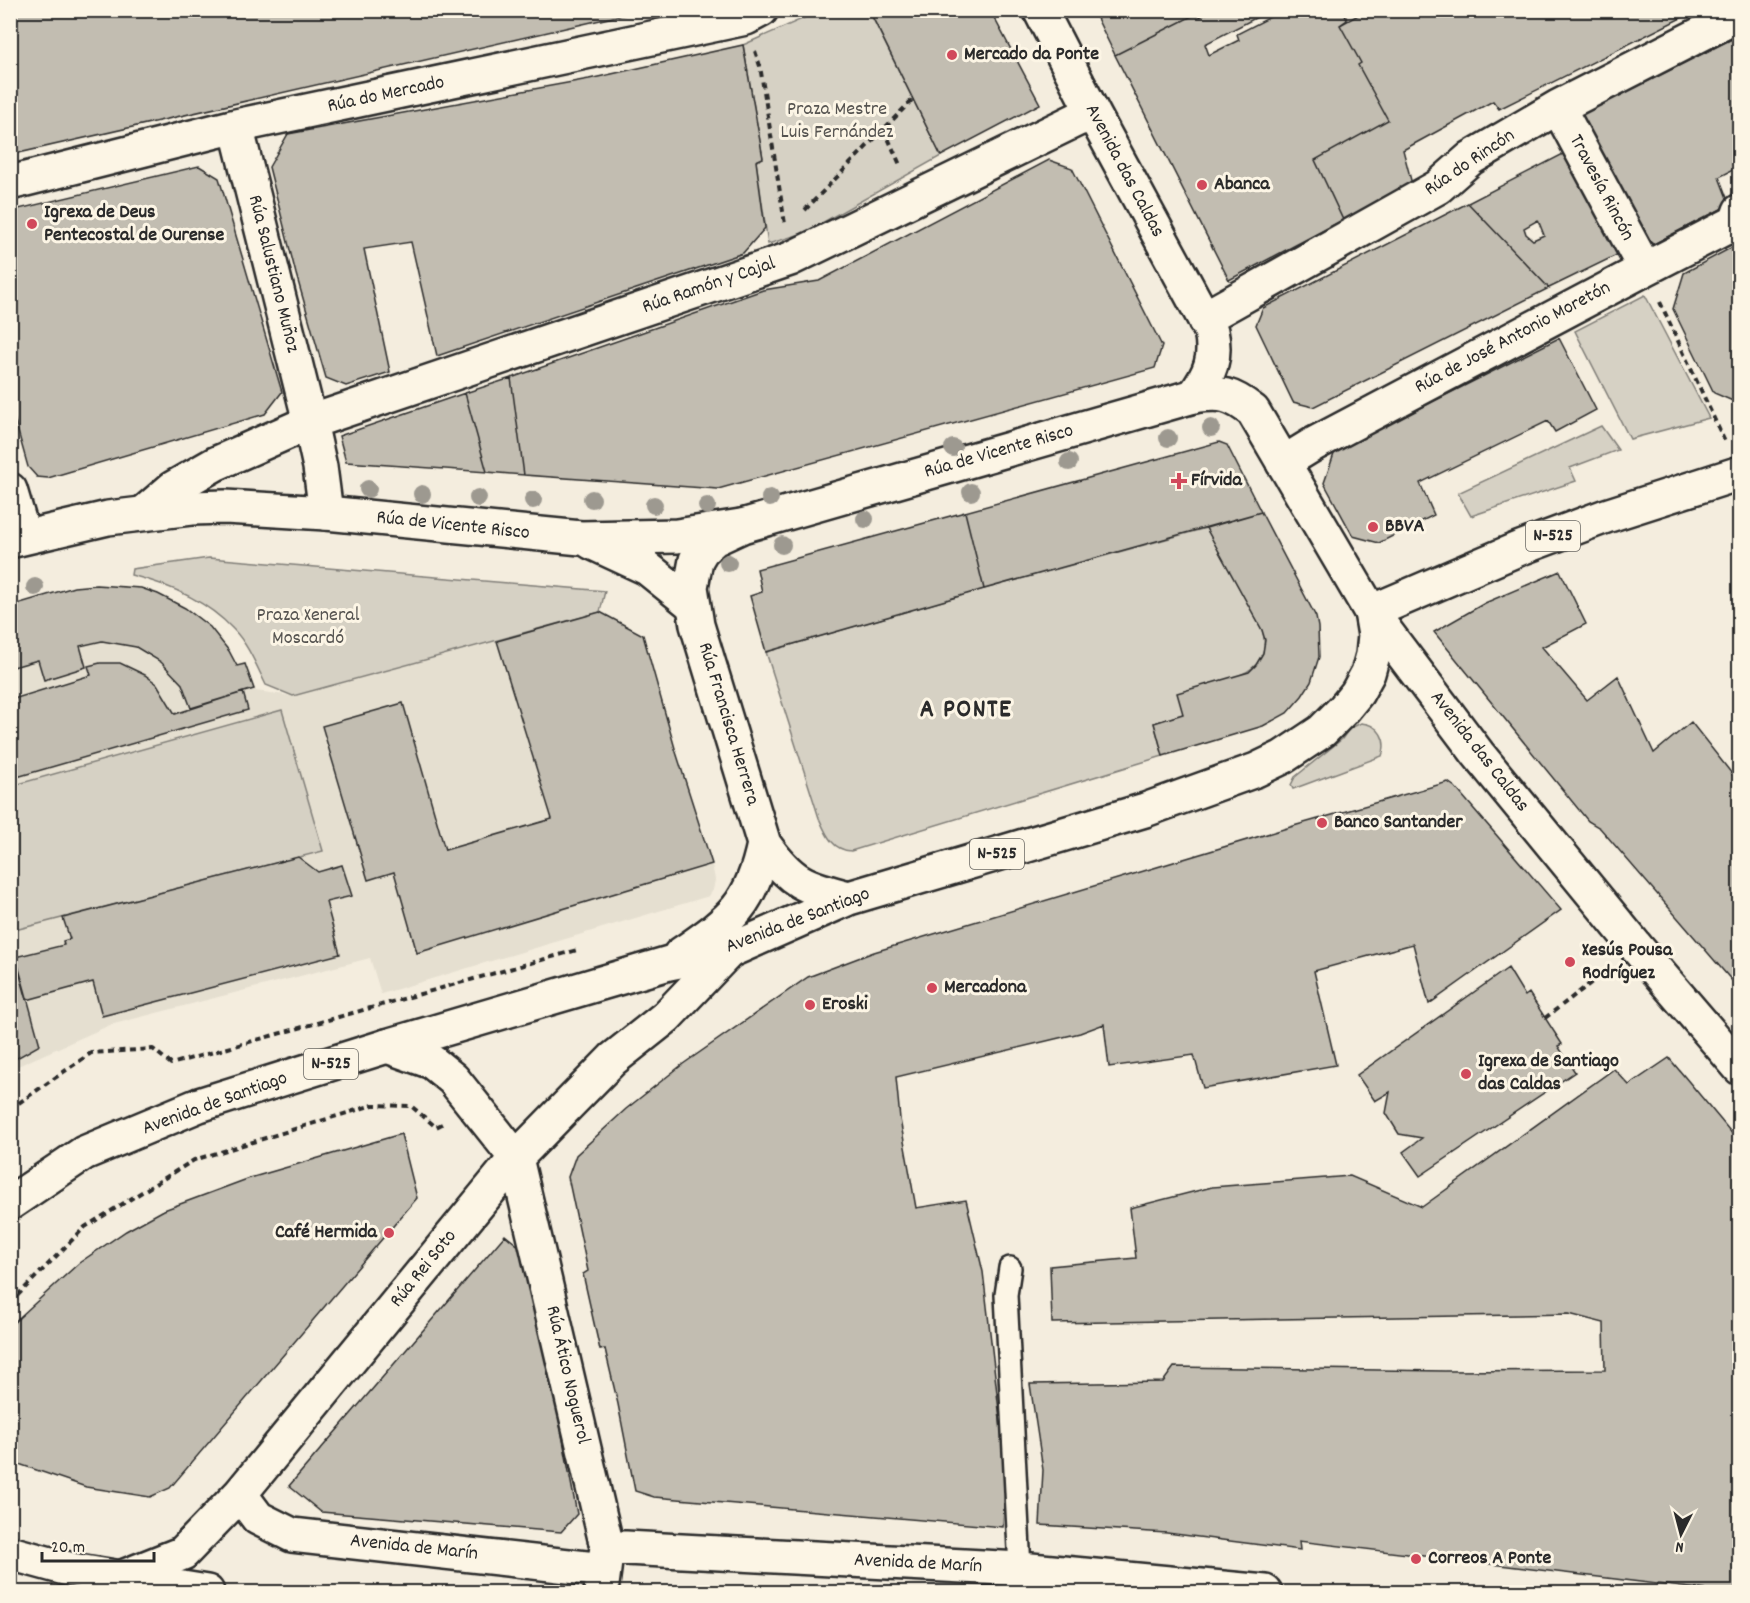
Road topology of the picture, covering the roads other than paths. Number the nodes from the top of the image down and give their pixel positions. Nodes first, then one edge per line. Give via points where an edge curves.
1 (761, 10) edge
2 (1040, 10) edge
3 (1740, 14) edge
4 (1558, 107) junction
5 (1094, 115) junction
6 (236, 126) junction
7 (10, 183) edge
8 (1740, 212) edge
9 (1645, 269) junction
10 (1208, 326) junction
11 (1194, 396) junction
12 (1253, 411) joint
13 (309, 422) junction
14 (1283, 463) junction
15 (1739, 473) edge
16 (10, 489) edge
17 (144, 513) junction
18 (326, 513) junction
19 (742, 526) junction
20 (581, 538) junction
21 (17, 539) edge
22 (693, 604) junction
23 (1371, 612) junction
24 (764, 844) junction
25 (849, 898) junction
26 (729, 951) junction
27 (669, 963) junction
28 (387, 1046) junction
29 (1740, 1068) edge
30 (516, 1158) junction
31 (10, 1203) edge
32 (1010, 1268) dead end
33 (240, 1494) junction
34 (10, 1553) edge
35 (604, 1570) edge
36 (118, 1579) junction
37 (1023, 1581) edge
38 (207, 1593) edge
39 (1265, 1593) edge

1 - 6 main road, Rúa do Mercado via 746,18
2 - 5 main road, Avenida das Caldas
3 - 4 main road, Rúa do Rincón
4 - 9 main road, Travesía Rincón
4 - 10 main road, Rúa do Rincón via 1471,158 1438,187 1215,312
5 - 10 main road, Avenida das Caldas
5 - 13 main road, Rúa Ramón y Cajal via 1078,119 790,259
6 - 7 main road, Rúa do Mercado
6 - 13 main road, Rúa Salustiano Muñoz
8 - 9 main road, Rúa de José Antonio Moretón via 1736,222
9 - 14 main road, Rúa de José Antonio Moretón
10 - 11 main road via 1215,347 1206,377
11 - 12 main road, Rúa de Vicente Risco via 1231,396
11 - 19 main road, Rúa de Vicente Risco
12 - 14 main road, Avenida das Caldas
13 - 17 main road via 214,464 173,488
13 - 18 main road
14 - 23 main road, Avenida das Caldas
15 - 23 main road, N-525 via 1606,516
16 - 21 main road
17 - 18 main road, Rúa de Vicente Risco via 225,507
17 - 21 main road, Rúa de Vicente Risco
18 - 20 main road, Rúa de Vicente Risco
19 - 20 main road, Rúa de Vicente Risco via 677,536
19 - 22 main road, Rúa de Vicente Risco via 714,539 702,550 691,587
20 - 22 main road, Rúa de Vicente Risco via 647,568
22 - 24 main road, Rúa Francisca Herrera
23 - 25 main road, Avenida de Santiago / N-525 via 1373,655 1357,693 1322,731 1283,757 1145,810
23 - 29 main road, Avenida das Caldas via 1478,754
24 - 25 main road, Rúa Francisca Herrera via 779,865 801,883
24 - 27 main road via 760,866 736,912
25 - 26 main road, Avenida de Santiago / N-525
26 - 27 main road, Avenida de Santiago / N-525
26 - 30 main road, Rúa Rei Soto via 666,1017 613,1059
27 - 28 main road, Avenida de Santiago / N-525
28 - 30 main road via 432,1062 453,1079
28 - 31 main road, Avenida de Santiago / N-525 via 189,1109 84,1153
30 - 33 main road, Rúa Rei Soto
30 - 35 main road, Rúa Ático Noguerol
32 - 37 lane via 1006,1295
33 - 35 main road, Avenida de Marín via 258,1518 292,1535
33 - 36 main road, Rúa Rei Soto via 183,1553
34 - 36 main road
35 - 37 main road, Avenida de Marín
36 - 38 main road
37 - 39 main road, Avenida de Marín

